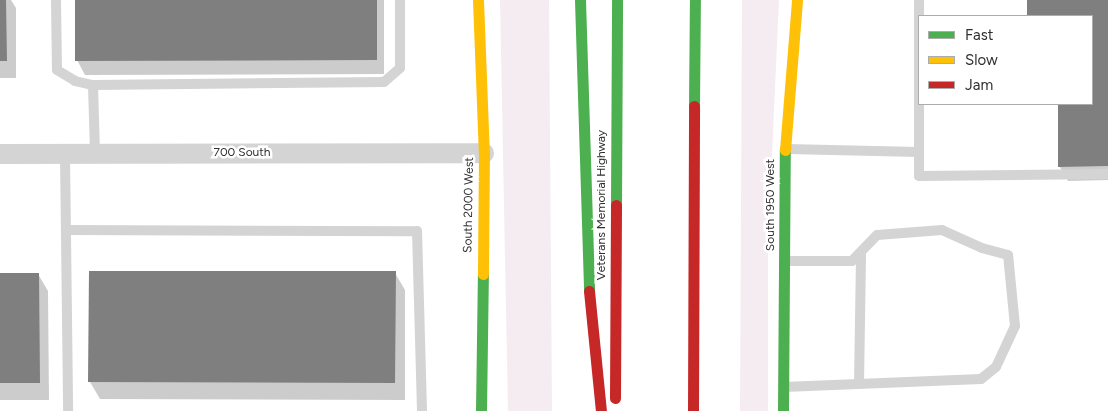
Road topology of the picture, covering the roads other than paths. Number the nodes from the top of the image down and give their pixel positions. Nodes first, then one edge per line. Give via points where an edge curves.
1 (56, 0) edge
2 (400, 0) edge
3 (478, 0) edge
4 (580, 0) edge
5 (617, 0) edge
6 (695, 0) edge
7 (797, 0) edge
8 (919, 0) edge
9 (919, 15) edge
10 (93, 85) junction
11 (919, 105) edge
12 (785, 148) junction
13 (919, 152) junction
14 (484, 153) junction
15 (0, 154) edge
16 (65, 154) junction
17 (94, 154) junction
18 (1108, 174) edge
19 (66, 230) junction
20 (861, 255) junction
21 (784, 261) junction
22 (859, 384) junction
23 (783, 387) junction
24 (68, 411) edge
25 (422, 411) edge
26 (481, 411) edge
27 (601, 411) edge
28 (615, 411) edge
29 (693, 411) edge
30 (783, 411) edge

1 - 10 lane via 57,70 75,81
2 - 10 lane via 400,68 384,82
3 - 14 main road, South 2000 West
4 - 27 main road via 587,265
5 - 28 main road, Veterans Memorial Highway
6 - 29 main road
7 - 12 main road, South 1950 West
8 - 9 lane
10 - 17 lane
11 - 13 lane
12 - 13 lane
12 - 21 main road, South 1950 West
13 - 18 lane via 919,176
14 - 17 street, 700 South
14 - 26 main road, South 2000 West
15 - 16 street, 700 South
16 - 17 street, 700 South
16 - 19 lane
19 - 24 lane
19 - 25 lane via 417,231
20 - 21 lane via 852,261
20 - 22 lane
20 - 22 lane via 877,235 942,230 982,248 1008,255 1015,326 996,367 981,379
21 - 23 main road, South 1950 West
22 - 23 lane
23 - 30 main road, South 1950 West

